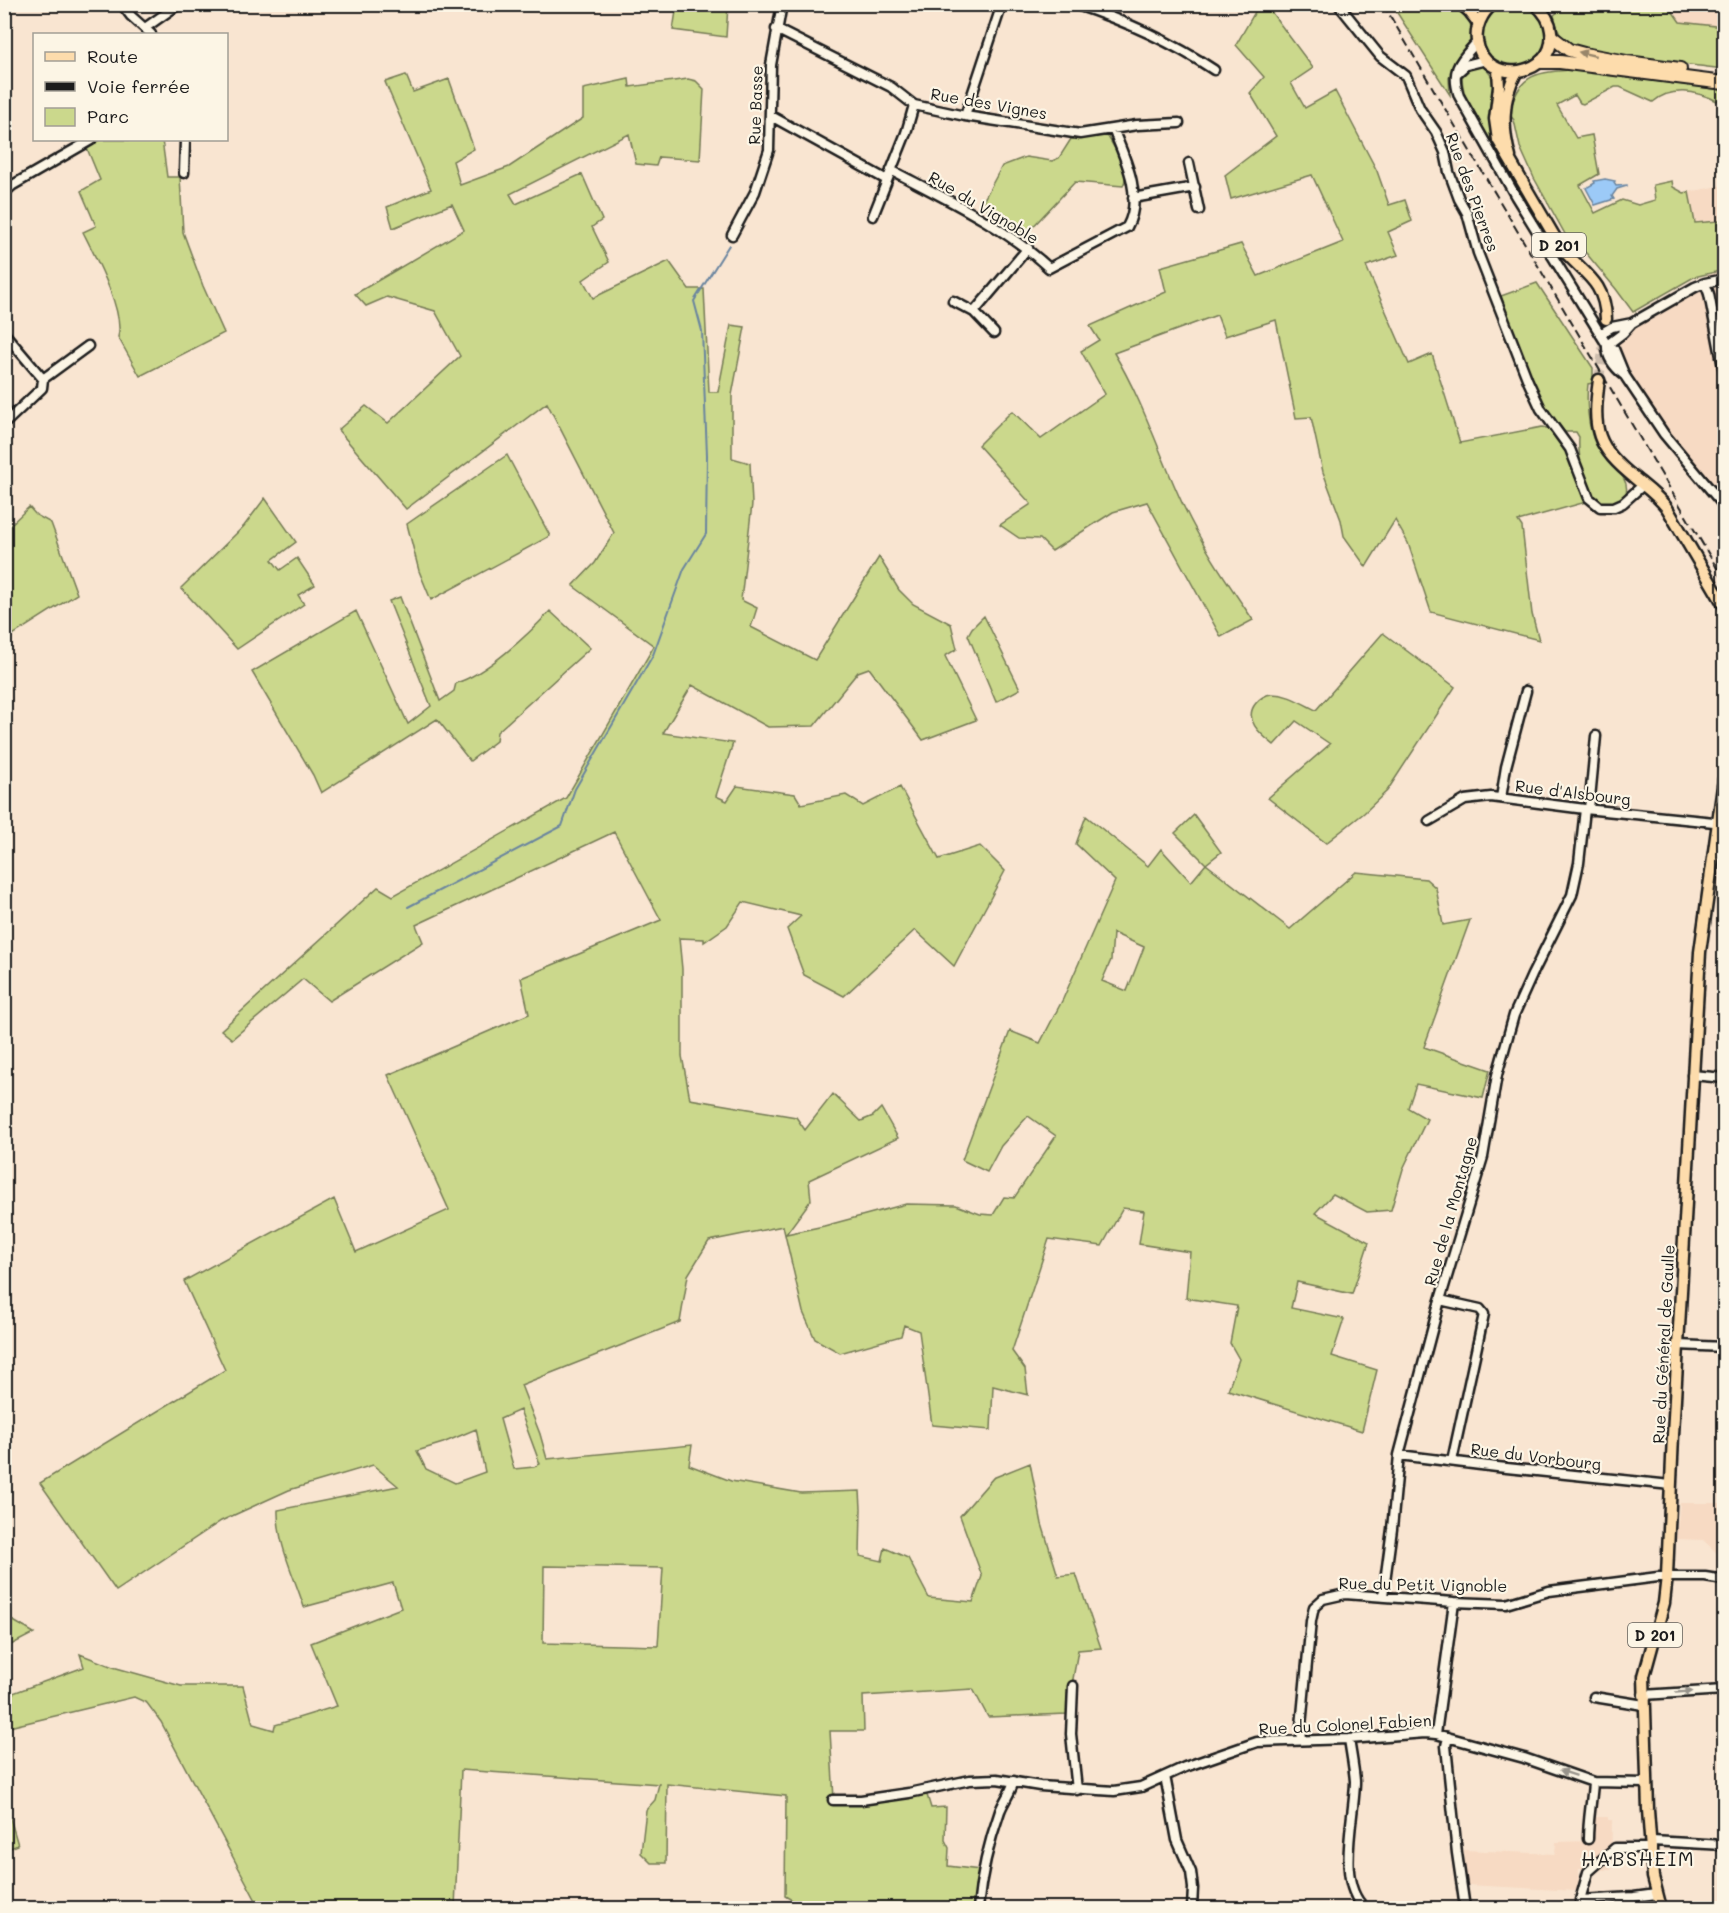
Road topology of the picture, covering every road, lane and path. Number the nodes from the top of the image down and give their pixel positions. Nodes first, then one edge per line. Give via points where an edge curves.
1 (122, 4) edge
2 (179, 4) edge
3 (782, 4) edge
4 (1002, 4) edge
5 (1074, 4) edge
6 (1338, 4) edge
7 (1461, 4) edge
8 (1535, 4) edge
9 (1491, 5) edge
10 (1479, 24) junction
11 (776, 29) junction
12 (148, 31) edge
13 (1552, 37) junction
14 (1477, 42) junction
15 (1486, 60) junction
16 (1541, 62) junction
17 (1498, 69) junction
18 (1214, 70) dead end
19 (1516, 73) junction
20 (1725, 75) edge
21 (1456, 76) junction
22 (1725, 83) edge
23 (914, 105) junction
24 (771, 116) junction
25 (965, 116) junction
26 (1179, 123) dead end
27 (1113, 129) junction
28 (89, 141) edge
29 (185, 141) edge
30 (1190, 163) dead end
31 (1513, 165) junction
32 (891, 170) junction
33 (184, 173) dead end
34 (886, 180) junction
35 (1195, 187) junction
36 (4, 193) edge
37 (1133, 198) junction
38 (1199, 210) dead end
39 (873, 216) dead end
40 (732, 235) dead end
41 (1028, 248) junction
42 (1725, 279) edge
43 (1705, 283) junction
44 (953, 301) dead end
45 (974, 312) junction
46 (1606, 319) dead end
47 (1632, 323) junction
48 (4, 333) edge
49 (994, 333) dead end
50 (1600, 334) junction
51 (1607, 345) junction
52 (88, 346) dead end
53 (1725, 372) edge
54 (43, 379) junction
55 (1599, 380) tunnel mouth
56 (4, 424) edge
57 (1643, 485) junction
58 (1725, 506) edge
59 (1725, 605) edge
60 (1526, 691) dead end
61 (1596, 736) dead end
62 (1725, 779) edge
63 (1500, 798) junction
64 (1587, 809) junction
65 (1429, 821) dead end
66 (1721, 823) edge
67 (1692, 1075) junction
68 (1725, 1078) edge
69 (1440, 1300) junction
70 (1678, 1345) junction
71 (1725, 1347) edge
72 (1399, 1455) junction
73 (1452, 1461) junction
74 (1671, 1485) junction
75 (1667, 1576) junction
76 (1725, 1580) edge
77 (1383, 1596) junction
78 (1454, 1602) junction
79 (1073, 1686) dead end
80 (1725, 1690) edge
81 (1594, 1697) dead end
82 (1644, 1700) junction
83 (1436, 1734) junction
84 (1448, 1737) junction
85 (1349, 1739) junction
86 (1302, 1740) junction
87 (1166, 1776) junction
88 (1014, 1781) junction
89 (1593, 1782) junction
90 (1646, 1783) junction
91 (1077, 1790) junction
92 (833, 1800) dead end
93 (1588, 1839) dead end
94 (1652, 1845) junction
95 (1725, 1845) edge
96 (1656, 1894) junction
97 (978, 1908) edge
98 (1192, 1908) edge
99 (1365, 1908) edge
100 (1466, 1908) edge
101 (1661, 1908) edge

1 - 12 street
2 - 12 street
3 - 11 street, Rue Basse
4 - 25 street
5 - 18 street via 1133,26
6 - 57 street, Rue des Pierres via 1380,56 1406,76 1420,109 1436,132 1528,381 1541,409 1570,448 1591,501 1600,507 1614,507
7 - 10 main road
8 - 13 main road via 1546,15
9 - 10 main road
10 - 14 main road
11 - 23 street, Rue des Vignes via 891,87
11 - 24 street, Rue Basse
13 - 16 main road
20 -> 13 highway via 1584,54 1569,50
14 - 15 main road
14 - 21 street via 1459,62
15 - 17 main road
15 - 21 street via 1466,65
16 - 19 main road
16 - 22 highway
17 - 19 main road
17 - 31 main road, D 201 via 1496,133 1500,148
19 - 31 main road, D 201 via 1509,85 1505,111 1506,139
21 - 50 street via 1472,121
23 - 25 street, Rue des Vignes
23 - 32 street
24 - 34 street
24 - 40 street, Rue Basse via 770,150 755,192
25 - 27 street, Rue des Vignes via 1080,134
26 - 27 street, Rue des Vignes
27 - 37 street, Rue du Vignoble via 1129,168
28 - 36 street
29 - 33 street
30 - 35 street
31 - 46 main road, D 201 via 1560,246 1596,284
32 - 34 street
32 - 41 street, Rue du Vignoble
34 - 39 street
35 - 37 street
35 - 38 street
37 - 41 street, Rue du Vignoble via 1132,218 1127,227 1049,268
41 - 45 street
42 - 43 street
43 - 47 street
43 - 53 street
44 - 45 street
45 - 49 street
47 - 50 street
47 - 51 street
48 - 54 street
50 - 51 street
51 - 58 street via 1612,364
52 - 54 street
54 - 56 street via 42,388
55 - 57 main road via 1596,414 1602,442 1613,459
57 - 59 main road via 1667,508
60 - 63 street
61 - 64 street, Rue de la Montagne
62 - 66 main road, Rue du Général de Gaulle / D 201
63 - 64 street, Rue d'Alsbourg
63 - 65 street, Rue d'Alsbourg via 1465,800
64 - 66 street, Rue d'Alsbourg
64 - 69 street, Rue de la Montagne via 1572,895 1514,1016 1497,1075 1483,1157
66 - 67 main road, Rue du Général de Gaulle / D 201 via 1700,952
67 - 68 street
67 - 70 main road, Rue du Général de Gaulle / D 201
69 - 72 street, Rue de la Montagne
69 - 73 street via 1480,1309 1484,1314
70 - 71 street
70 - 74 main road, Rue du Général de Gaulle / D 201
72 - 73 street, Rue du Vorbourg
72 - 77 street, Rue de la Montagne
73 - 74 street, Rue du Vorbourg
74 - 75 main road, Rue du Général de Gaulle / D 201
75 - 76 street, Rue du Petit Vignoble
75 - 78 street, Rue du Petit Vignoble via 1549,1591 1506,1604
75 - 82 main road, Rue du Général de Gaulle / D 201 via 1664,1603 1644,1676
77 - 78 street, Rue du Petit Vignoble
77 - 86 street, Rue du Petit Vignoble via 1345,1594 1323,1599 1314,1607
78 - 83 street
79 - 91 street via 1071,1734
82 -> 80 street
81 - 82 street
82 - 90 main road, Rue du Général de Gaulle / D 201
83 - 84 street, Rue du Colonel Fabien
83 - 85 street, Rue du Colonel Fabien
89 -> 84 street, Rue du Colonel Fabien
84 - 100 street via 1457,1852
85 - 86 street, Rue du Colonel Fabien
85 - 99 street via 1355,1779 1349,1877
86 - 87 street, Rue du Colonel Fabien via 1257,1742
87 - 91 street, Rue du Colonel Fabien via 1141,1787
87 - 98 street via 1177,1840 1191,1872
88 - 91 street, Rue du Colonel Fabien
88 - 92 street, Rue du Colonel Fabien via 970,1780 861,1800
88 - 97 street via 998,1819
89 - 90 street, Rue du Colonel Fabien
89 - 93 street
90 - 94 main road, Rue du Général de Gaulle / D 201
94 - 95 street
94 - 96 main road, Rue du Général de Gaulle / D 201
94 - 96 street via 1615,1848 1588,1872 1580,1900
96 - 101 main road, Rue du Général de Gaulle / D 201

